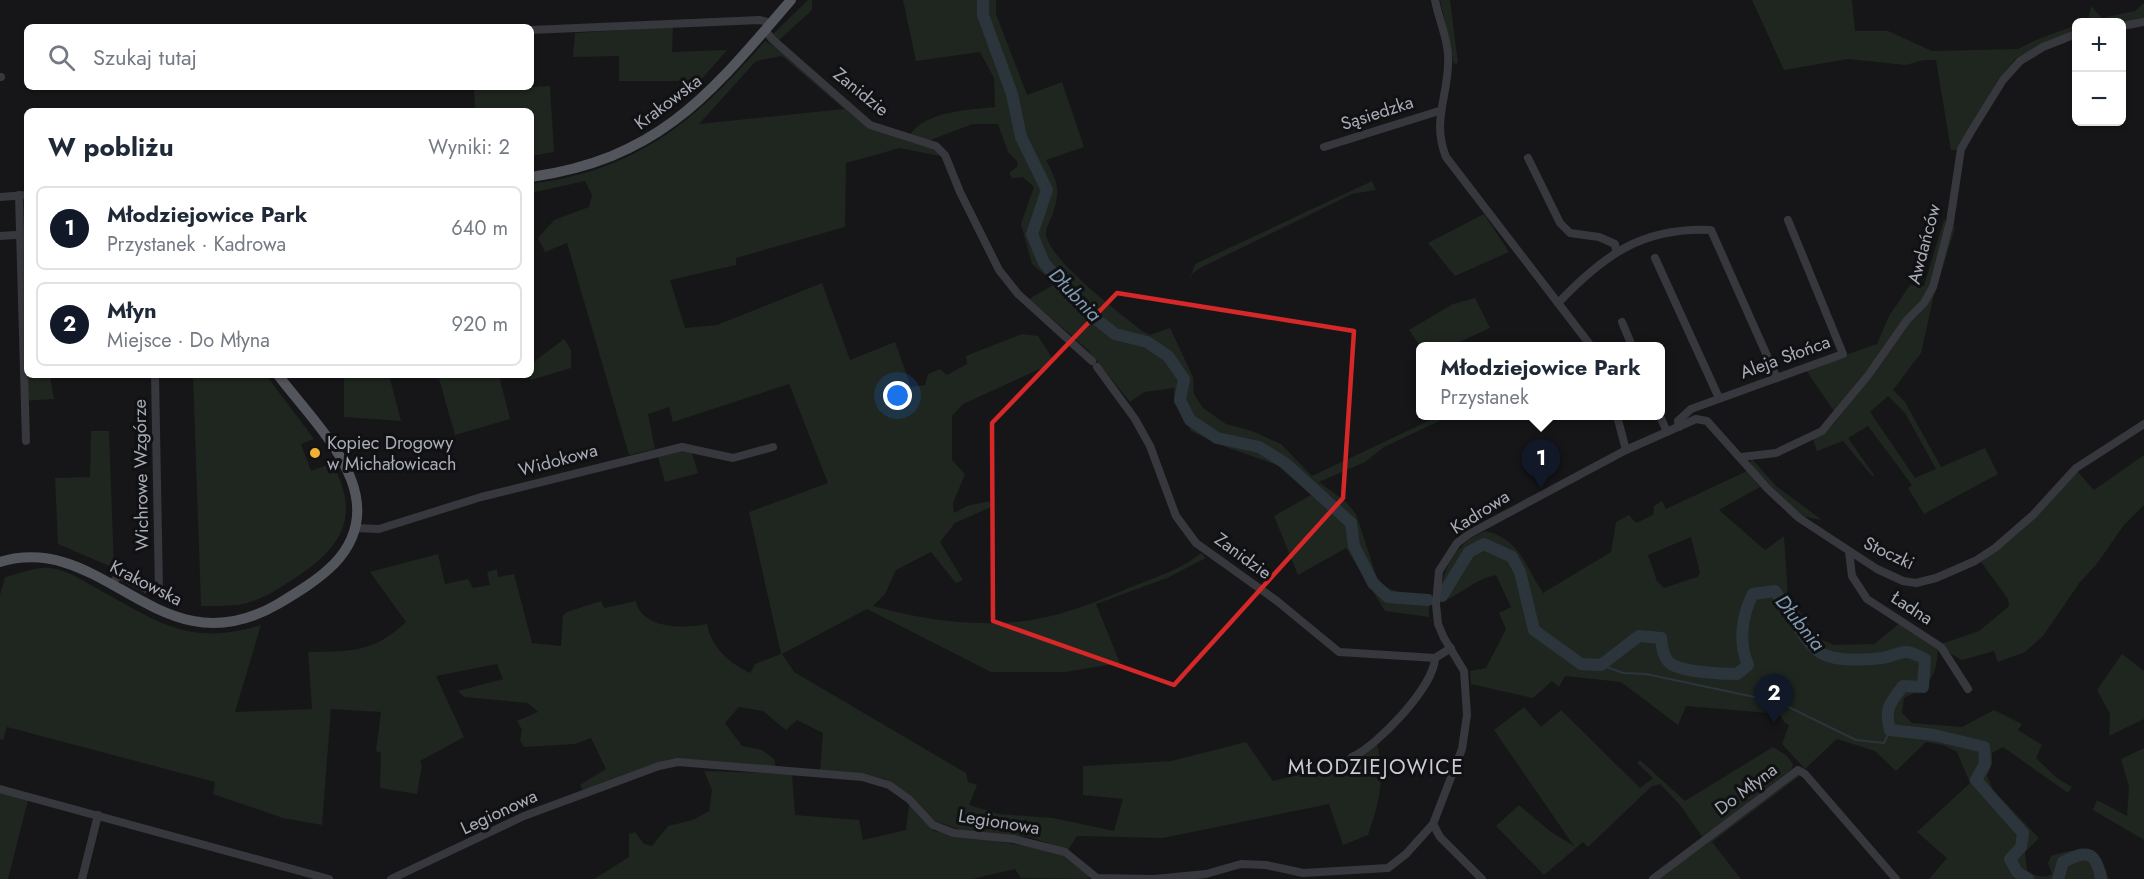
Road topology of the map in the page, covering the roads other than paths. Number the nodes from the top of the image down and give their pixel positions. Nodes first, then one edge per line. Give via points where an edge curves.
1 (791, 0) edge
2 (1435, 0) edge
3 (2144, 22) edge
4 (2126, 25) edge
5 (768, 26) junction
6 (534, 30) edge
7 (2072, 36) edge
8 (1439, 111) junction
9 (1324, 147) dead end
10 (1528, 158) dead end
11 (534, 176) edge
12 (23, 195) edge
13 (0, 197) edge
14 (1788, 220) dead end
15 (0, 236) edge
16 (15, 236) dead end
17 (1617, 251) junction
18 (1655, 258) dead end
19 (24, 277) edge
20 (1558, 303) junction
21 (1622, 322) dead end
22 (1588, 342) edge
23 (1630, 342) edge
24 (25, 378) edge
25 (156, 378) edge
26 (280, 378) edge
27 (1777, 378) junction
28 (1719, 398) junction
29 (1618, 420) edge
30 (1662, 420) edge
31 (2144, 424) edge
32 (1679, 427) junction
33 (1667, 432) junction
34 (26, 441) dead end
35 (772, 447) dead end
36 (1626, 450) junction
37 (1741, 457) junction
38 (354, 528) junction
39 (1849, 552) junction
40 (0, 562) edge
41 (111, 585) junction
42 (1451, 648) junction
43 (1435, 658) junction
44 (1968, 689) dead end
45 (1352, 758) dead end
46 (0, 789) edge
47 (98, 815) junction
48 (1433, 824) junction
49 (1303, 876) edge
50 (82, 879) edge
51 (329, 879) edge
52 (392, 879) edge
53 (1097, 879) edge
54 (1482, 879) edge
55 (1653, 879) edge
56 (1896, 879) edge

1 - 5 main road, Krakowska
2 - 8 street via 1449,63
3 - 4 street
5 - 6 street via 760,20
5 - 11 main road, Krakowska via 722,81 694,108 655,136 594,163
5 - 43 street, Zanidzie via 771,39 870,125 936,147 945,155 999,270 1018,294 1095,364 1140,428 1176,516 1196,543 1340,652
7 - 37 street, Awdańców via 2020,61 2003,80 1972,130 1961,149 1950,222 1933,287 1869,374 1822,431 1776,453
8 - 9 street, Sąsiedzka
8 - 20 street via 1446,157
10 - 17 street via 1560,224 1570,233 1599,237 1615,244
12 - 13 street
12 - 19 street
14 - 27 street, Aleja Słońca via 1843,354
15 - 16 street
17 - 20 street via 1587,273
17 - 27 street via 1667,232 1711,230
18 - 28 street
20 - 22 street
21 - 23 street
24 - 34 street
25 - 41 street, Wichrowe Wzgórze via 159,590 148,590 119,575
26 - 38 main road, Krakowska via 346,464 355,490
27 - 28 street, Aleja Słońca
28 - 32 street, Aleja Słońca via 1682,416
29 - 36 street
30 - 33 street
31 - 39 street, Stoczki via 2076,468 1995,548 1936,578 1916,583 1903,581
32 - 33 street, Stoczki
32 - 37 street, Stoczki via 1696,419 1707,421
33 - 36 street, Stoczki
35 - 38 street, Widokowa via 733,458 681,447 481,497 379,529
36 - 42 street, Kadrowa via 1457,543 1439,571 1437,582 1438,624
37 - 39 street, Stoczki via 1799,518
38 - 41 main road, Krakowska via 342,554 324,572 280,603 244,620 183,620
39 - 44 street, Ładna via 1852,576 1867,599 1941,647
40 - 41 main road, Krakowska via 49,558
42 - 43 street
42 - 48 street, Kadrowa via 1464,670 1467,724 1455,770
43 - 45 street via 1419,694 1375,744
46 - 47 street
47 - 50 street
47 - 51 street
48 - 49 street, Legionowa via 1388,868
48 - 54 street via 1440,837
49 - 53 street, Legionowa via 1266,865 1241,864 1206,874
52 - 53 street, Legionowa via 524,816 678,762 871,780 889,785 909,799 933,825 954,833 1014,839 1065,852
55 - 56 street, Do Młyna via 1798,770

